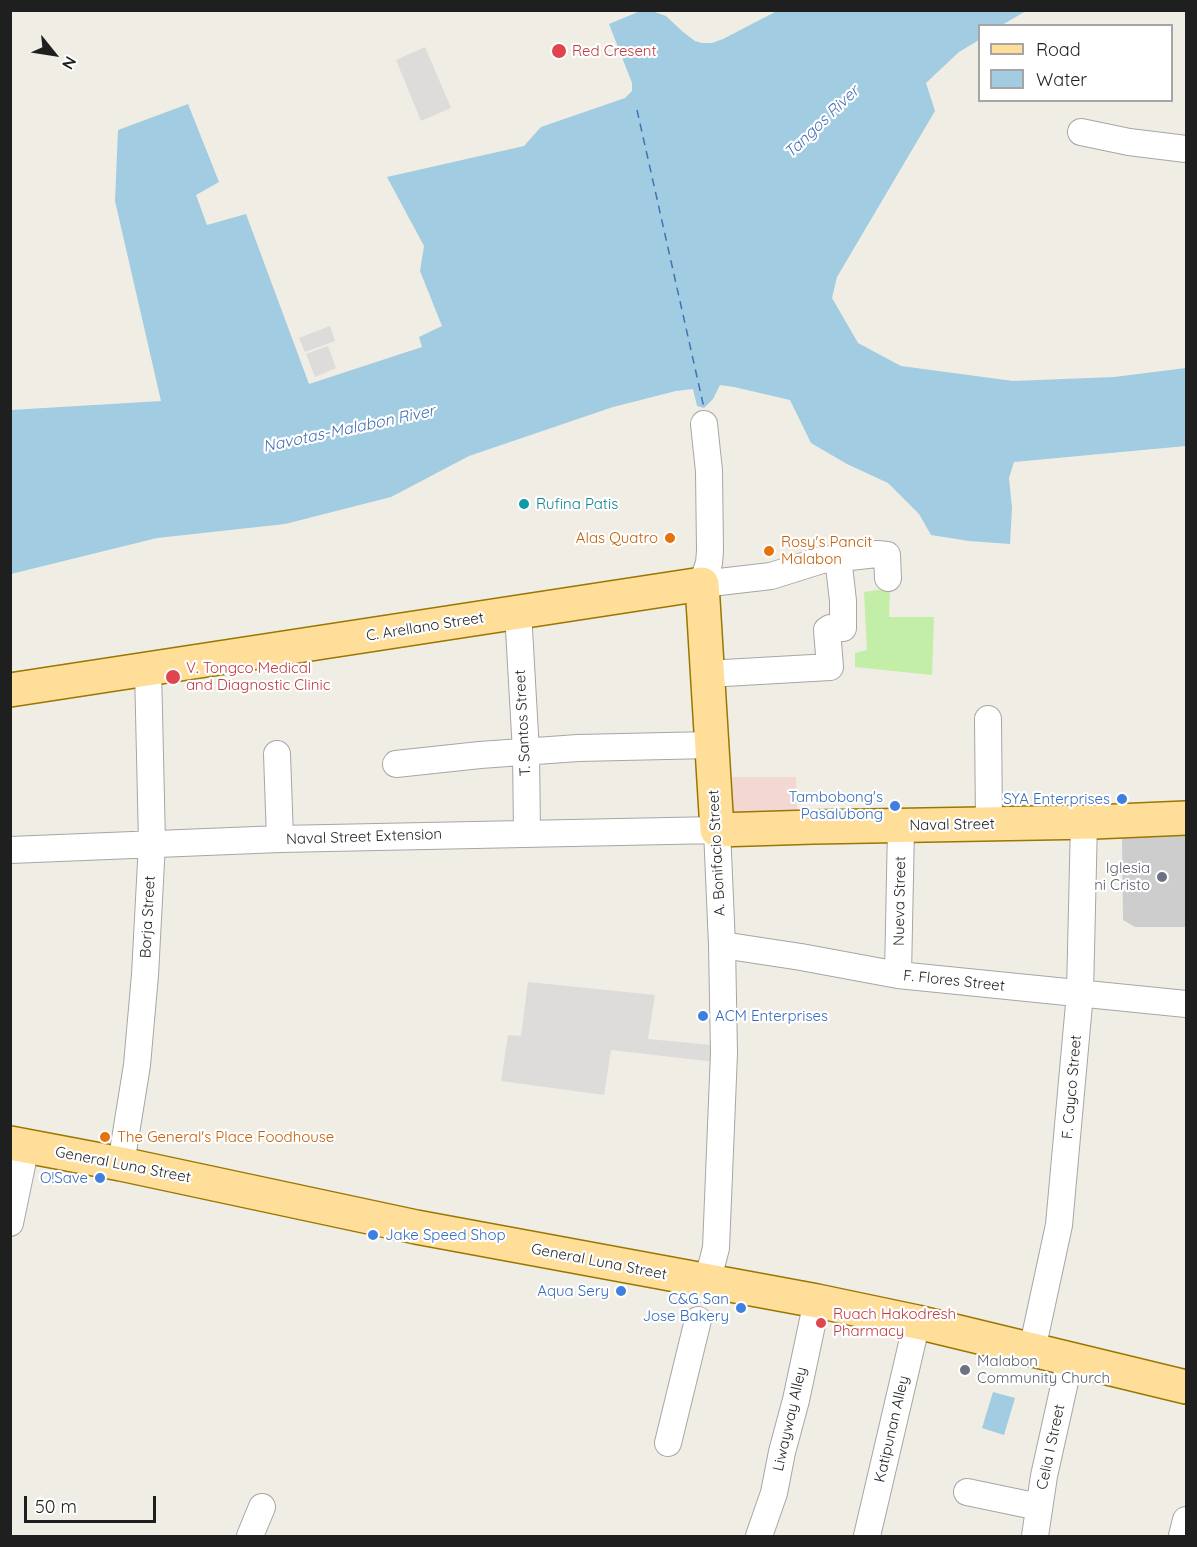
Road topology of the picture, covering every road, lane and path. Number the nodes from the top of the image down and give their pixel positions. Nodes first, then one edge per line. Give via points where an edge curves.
1 (1081, 132) dead end
2 (1186, 148) edge
3 (704, 424) dead end
4 (838, 557) junction
5 (888, 579) dead end
6 (702, 584) junction
7 (518, 612) junction
8 (148, 669) junction
9 (707, 674) junction
10 (10, 690) edge
11 (987, 719) dead end
12 (711, 746) junction
13 (526, 752) junction
14 (277, 754) dead end
15 (396, 764) dead end
16 (1186, 818) edge
17 (1084, 822) junction
18 (989, 824) junction
19 (901, 827) junction
20 (717, 830) junction
21 (527, 833) junction
22 (280, 840) junction
23 (152, 843) junction
24 (10, 850) edge
25 (722, 945) junction
26 (898, 975) junction
27 (1080, 993) junction
28 (1186, 1004) edge
29 (18, 1145) edge
30 (121, 1164) junction
31 (10, 1223) edge
32 (706, 1286) junction
33 (817, 1301) junction
34 (698, 1320) dead end
35 (918, 1322) junction
36 (1032, 1350) junction
37 (1070, 1359) junction
38 (1186, 1387) edge
39 (668, 1443) dead end
40 (967, 1492) dead end
41 (262, 1507) dead end
42 (1039, 1507) junction
43 (1186, 1520) edge
44 (250, 1536) edge
45 (759, 1536) edge
46 (867, 1536) edge
47 (1035, 1536) edge
48 (1182, 1536) edge

1 - 2 street
3 - 6 street, A. Bonifacio Street via 710,551
4 - 5 street, C. Arellano Street via 887,555
4 - 6 street, C. Arellano Street via 771,576
4 - 9 street via 843,628 827,630 830,667
6 - 7 main road, C. Arellano Street
6 - 9 main road, A. Bonifacio Street
7 - 8 main road, C. Arellano Street
7 - 13 street, T. Santos Street
8 - 10 main road, C. Arellano Street
8 - 23 street, Borja Street
9 - 12 main road, A. Bonifacio Street
11 - 18 street
12 - 13 street
12 - 20 main road, A. Bonifacio Street
13 - 15 street
13 - 21 street, T. Santos Street
14 - 22 street
16 - 17 main road, Naval Street
17 - 18 main road, Naval Street
17 - 27 street, F. Cayco Street
18 - 19 main road, Naval Street
19 - 20 main road, Naval Street
19 - 26 street, Nueva Street
20 - 21 street, Naval Street Extension
20 - 25 street, A. Bonifacio Street
21 - 22 street, Naval Street Extension
22 - 23 street, Naval Street Extension
23 - 24 street, Naval Street Extension
23 - 30 street, Borja Street via 137,1065
25 - 26 street, F. Flores Street
25 - 32 street, A. Bonifacio Street via 724,1053 716,1248
26 - 27 street, F. Flores Street
27 - 28 street, F. Flores Street
27 - 36 street, F. Cayco Street via 1059,1225
29 - 30 main road, General Luna Street
29 - 31 street
30 - 32 main road, General Luna Street
32 - 33 main road, General Luna Street
33 - 35 main road, General Luna Street
33 - 45 street, Liwayway Alley via 774,1493
34 - 39 street
35 - 36 main road, General Luna Street
35 - 46 street, Katipunan Alley
36 - 37 main road, General Luna Street
37 - 38 main road, General Luna Street
37 - 42 street, Celia I Street
40 - 42 street
41 - 44 street
42 - 47 street, Celia I Street
43 - 48 street

